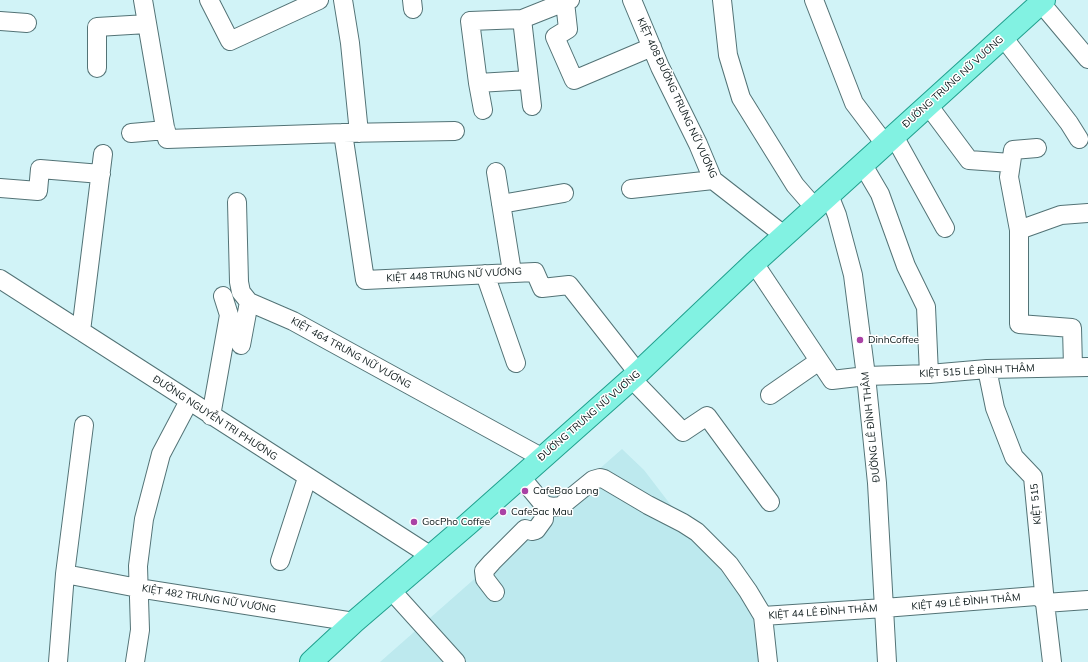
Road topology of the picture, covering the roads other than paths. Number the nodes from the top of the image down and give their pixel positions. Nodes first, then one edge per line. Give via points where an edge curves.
1 (143, 0) edge
2 (209, 0) edge
3 (319, 0) edge
4 (343, 0) edge
5 (632, 0) edge
6 (722, 0) edge
7 (814, 0) edge
8 (567, 1) edge
9 (1042, 1) edge
10 (522, 19) junction
11 (0, 21) edge
12 (27, 24) dead end
13 (147, 24) junction
14 (1003, 37) junction
15 (652, 47) junction
16 (1088, 59) edge
17 (97, 68) dead end
18 (529, 80) junction
19 (478, 84) junction
20 (928, 105) junction
21 (532, 106) dead end
22 (483, 110) dead end
23 (166, 130) junction
24 (455, 131) dead end
25 (131, 133) dead end
26 (351, 133) junction
27 (1079, 139) dead end
28 (889, 140) junction
29 (1037, 148) dead end
30 (103, 154) dead end
31 (1011, 163) junction
32 (863, 165) junction
33 (496, 172) dead end
34 (101, 174) junction
35 (713, 180) junction
36 (0, 188) edge
37 (631, 189) dead end
38 (564, 193) dead end
39 (238, 202) dead end
40 (822, 202) junction
41 (501, 204) junction
42 (1088, 213) edge
43 (945, 228) dead end
44 (1019, 230) junction
45 (785, 236) junction
46 (754, 263) junction
47 (512, 272) junction
48 (485, 274) junction
49 (0, 279) edge
50 (223, 296) dead end
51 (249, 302) junction
52 (81, 331) junction
53 (241, 345) dead end
54 (819, 361) junction
55 (516, 363) dead end
56 (1080, 367) edge
57 (987, 369) junction
58 (929, 374) junction
59 (634, 376) junction
60 (866, 376) junction
61 (770, 395) dead end
62 (189, 401) junction
63 (211, 416) junction
64 (84, 425) dead end
65 (541, 457) junction
66 (520, 476) junction
67 (307, 478) junction
68 (770, 502) dead end
69 (544, 505) junction
70 (431, 556) junction
71 (280, 561) dead end
72 (65, 574) junction
73 (138, 588) junction
74 (391, 590) junction
75 (495, 592) dead end
76 (1088, 600) edge
77 (1045, 603) junction
78 (884, 608) junction
79 (763, 616) junction
80 (354, 622) junction
81 (58, 662) edge
82 (135, 662) edge
83 (311, 662) edge
84 (456, 662) edge
85 (768, 662) edge
86 (888, 662) edge
87 (1052, 662) edge

1 - 13 street
2 - 3 street via 230,41
4 - 26 street via 350,43
5 - 15 street, KIỆT 408 ĐƯỜNG TRƯNG NỮ VƯƠNG
6 - 40 street, ĐƯỜNG LÊ ĐÌNH THÂM via 728,55 741,98 796,185
7 - 28 street via 854,103
8 - 10 street
8 - 15 street via 568,29 555,37 574,80
9 - 14 main road, ĐƯỜNG TRƯNG NỮ VƯƠNG
9 - 16 street
10 - 18 street
10 - 19 street via 470,21
11 - 12 street
13 - 17 street via 97,27
13 - 23 street
14 - 20 main road, ĐƯỜNG TRƯNG NỮ VƯƠNG
14 - 27 street
15 - 35 street, KIỆT 408 ĐƯỜNG TRƯNG NỮ VƯƠNG
18 - 19 street
18 - 21 street
19 - 22 street
20 - 28 main road, ĐƯỜNG TRƯNG NỮ VƯƠNG
20 - 31 street via 969,160
23 - 25 street
23 - 26 street via 167,139
24 - 26 street
26 - 48 street, KIỆT 448 TRƯNG NỮ VƯƠNG via 365,280
28 - 32 main road, ĐƯỜNG TRƯNG NỮ VƯƠNG
28 - 43 street
29 - 31 street via 1013,150
30 - 34 street
31 - 44 street via 1009,177
32 - 40 main road, ĐƯỜNG TRƯNG NỮ VƯƠNG
32 - 58 street via 880,194 906,266 926,307
33 - 41 street
34 - 36 street via 40,169 38,191
34 - 52 street
35 - 37 street
35 - 45 street, KIỆT 408 ĐƯỜNG TRƯNG NỮ VƯƠNG
38 - 41 street
39 - 51 street via 239,282 241,292
40 - 45 main road, ĐƯỜNG TRƯNG NỮ VƯƠNG
40 - 60 street, ĐƯỜNG LÊ ĐÌNH THÂM via 837,215 853,275
41 - 47 street
42 - 44 street via 1061,215
44 - 56 street via 1019,324 1072,328
45 - 46 main road, ĐƯỜNG TRƯNG NỮ VƯƠNG
46 - 54 street
46 - 59 main road, ĐƯỜNG TRƯNG NỮ VƯƠNG
47 - 48 street, KIỆT 448 TRƯNG NỮ VƯƠNG
47 - 59 street, KIỆT 448 TRƯNG NỮ VƯƠNG via 535,272 542,288 569,285
48 - 55 street
49 - 52 street, ĐƯỜNG NGUYỄN TRI PHƯƠNG
50 - 63 street via 229,315
51 - 53 street
51 - 65 street, KIỆT 464 TRƯNG NỮ VƯƠNG via 293,321
52 - 62 street, ĐƯỜNG NGUYỄN TRI PHƯƠNG
54 - 60 street, KIỆT 515 LÊ ĐÌNH THÂM via 832,380
54 - 61 street
56 - 57 street, KIỆT 515 LÊ ĐÌNH THÂM
57 - 58 street, KIỆT 515 LÊ ĐÌNH THÂM
57 - 77 street, KIỆT 515 via 995,408 1014,457 1033,477
58 - 60 street, KIỆT 515 LÊ ĐÌNH THÂM
59 - 65 main road, ĐƯỜNG TRƯNG NỮ VƯƠNG
59 - 68 street via 683,432 707,416
60 - 78 street, ĐƯỜNG LÊ ĐÌNH THÂM via 877,483
62 - 63 street, ĐƯỜNG NGUYỄN TRI PHƯƠNG
62 - 73 street via 161,454 144,519
63 - 67 street, ĐƯỜNG NGUYỄN TRI PHƯƠNG
64 - 72 street
65 - 66 main road, ĐƯỜNG TRƯNG NỮ VƯƠNG
66 - 69 street
66 - 70 main road, ĐƯỜNG TRƯNG NỮ VƯƠNG
67 - 70 street, ĐƯỜNG NGUYỄN TRI PHƯƠNG
67 - 71 street
69 - 75 street via 544,519 536,530 525,529 484,571 485,580
69 - 79 street via 562,506 593,480 604,478 697,532 729,564
70 - 74 main road, ĐƯỜNG TRƯNG NỮ VƯƠNG
72 - 73 street, KIỆT 482 TRƯNG NỮ VƯƠNG
72 - 81 street
73 - 80 street, KIỆT 482 TRƯNG NỮ VƯƠNG
73 - 82 street via 140,630
74 - 80 main road, ĐƯỜNG TRƯNG NỮ VƯƠNG
74 - 84 street
76 - 77 street
77 - 78 street, KIỆT 49 LÊ ĐÌNH THÂM via 1036,596
77 - 87 street, KIỆT 515
78 - 79 street, KIỆT 44 LÊ ĐÌNH THÂM
78 - 86 street, ĐƯỜNG LÊ ĐÌNH THÂM
79 - 85 street
80 - 83 main road, ĐƯỜNG TRƯNG NỮ VƯƠNG

